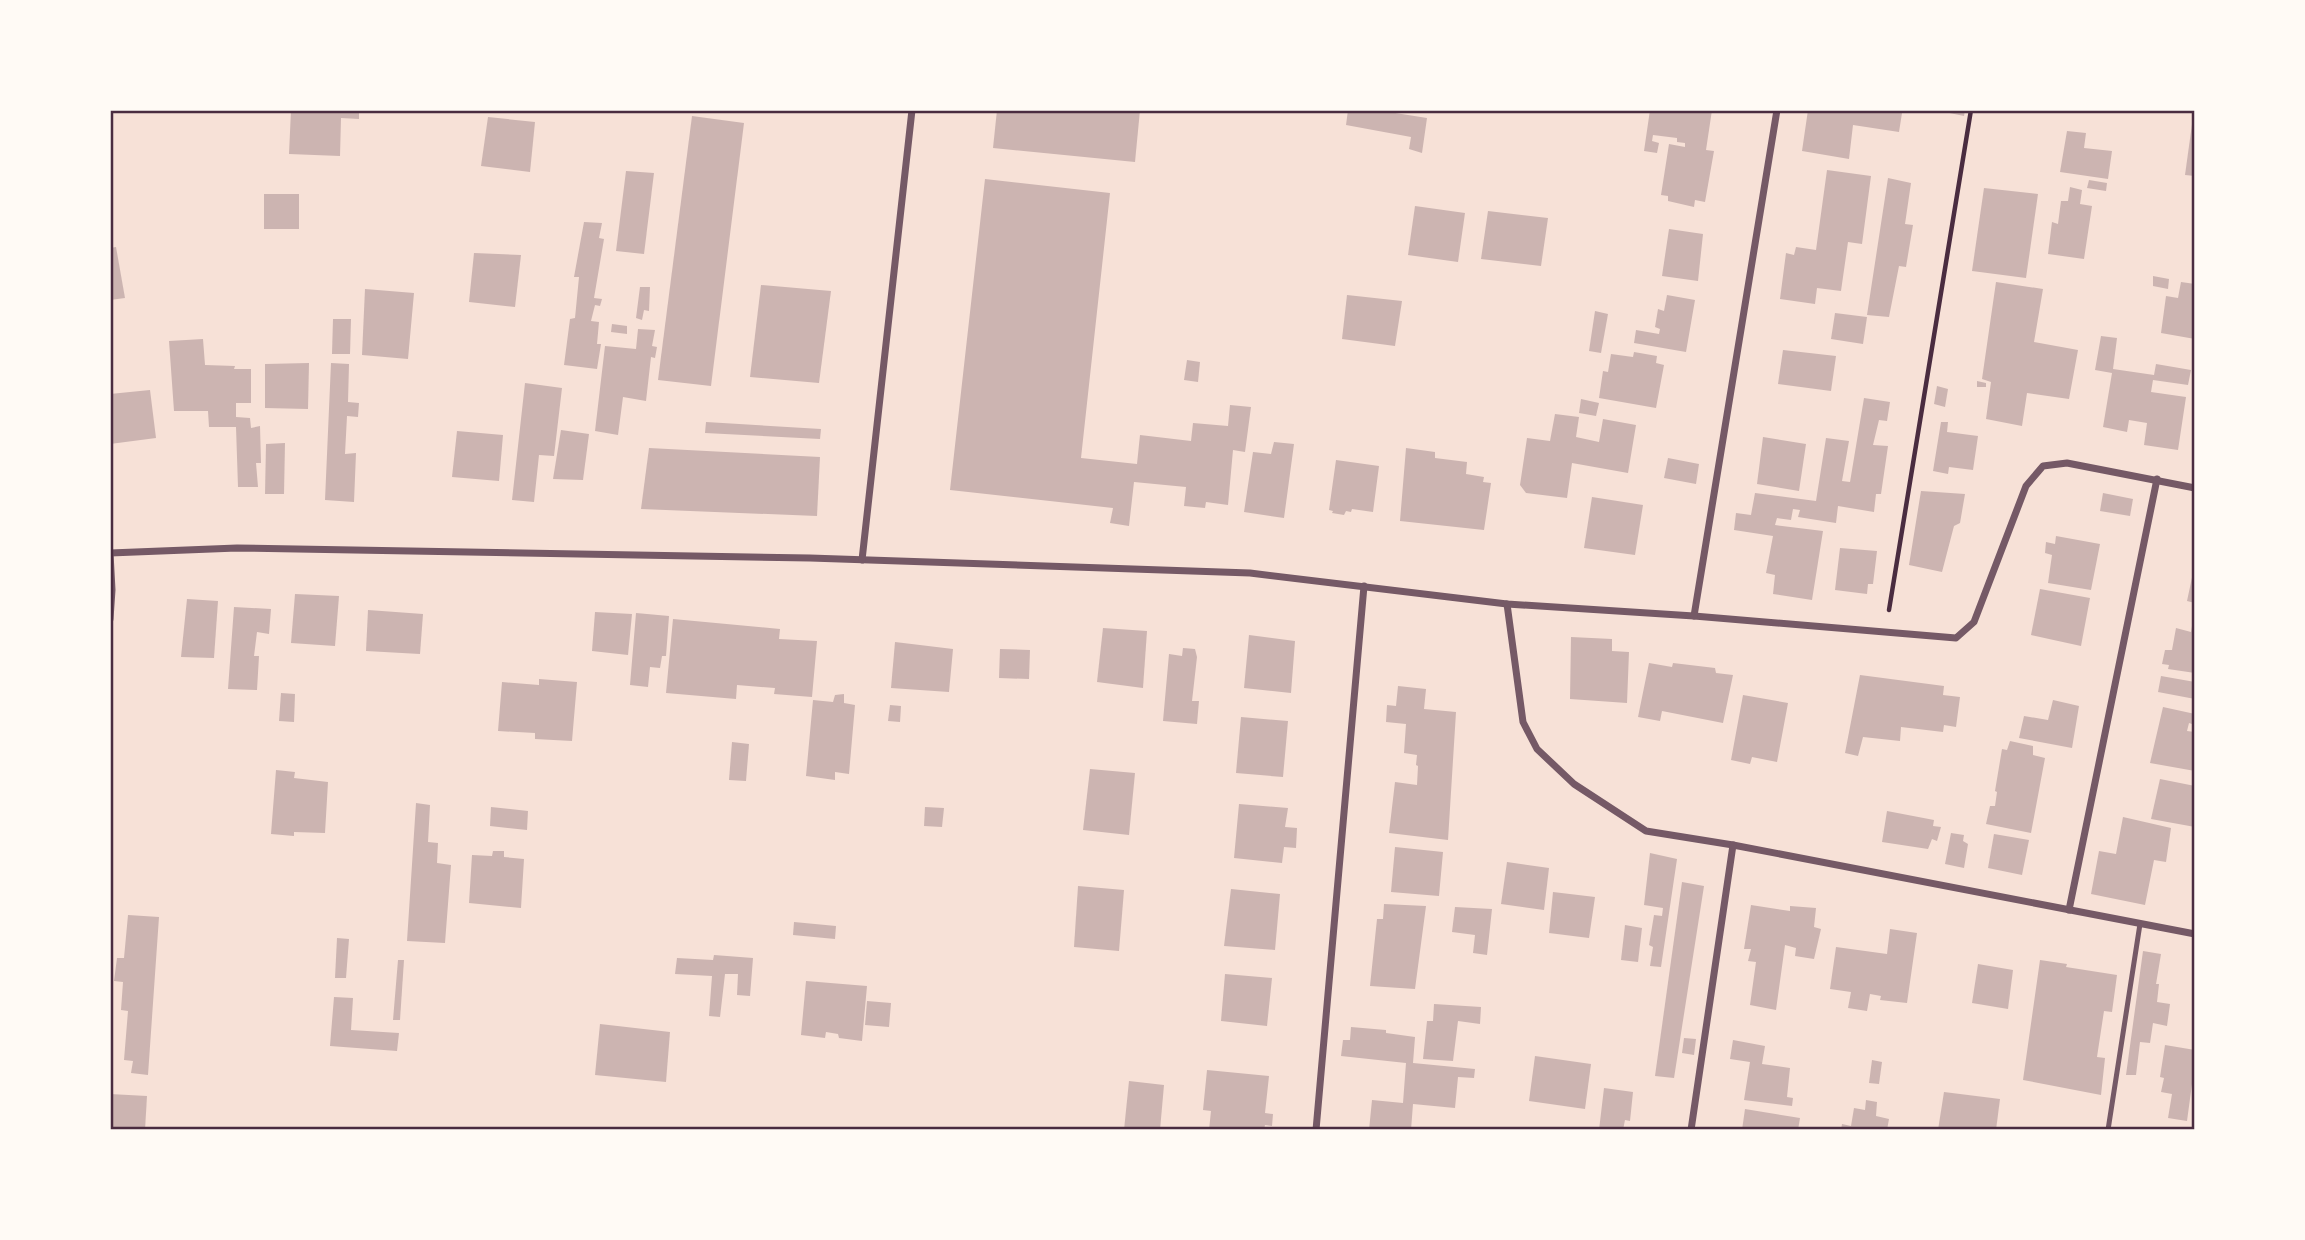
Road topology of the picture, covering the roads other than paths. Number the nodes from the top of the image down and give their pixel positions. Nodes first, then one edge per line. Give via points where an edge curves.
1 (912, 110) edge
2 (1777, 110) edge
3 (2157, 479) junction
4 (2195, 488) edge
5 (110, 553) edge
6 (862, 560) junction
7 (1364, 586) junction
8 (1507, 604) junction
9 (1694, 616) junction
10 (110, 619) edge
11 (1732, 845) junction
12 (2069, 910) junction
13 (2140, 923) junction
14 (2195, 934) edge
15 (1316, 1130) edge
16 (1691, 1130) edge
17 (2108, 1130) edge

1 - 6 street
2 - 9 street
3 - 4 street
3 - 9 street via 2067,463 2043,466 2026,486 1974,622 1956,638
3 - 12 street
5 - 6 street via 237,548
5 - 10 street
6 - 7 street via 1250,573
7 - 8 street
7 - 15 street
8 - 9 street
8 - 11 street via 1523,722 1537,749 1574,784 1646,831
11 - 12 street
11 - 16 street
12 - 13 street
13 - 14 street
13 - 17 lane

